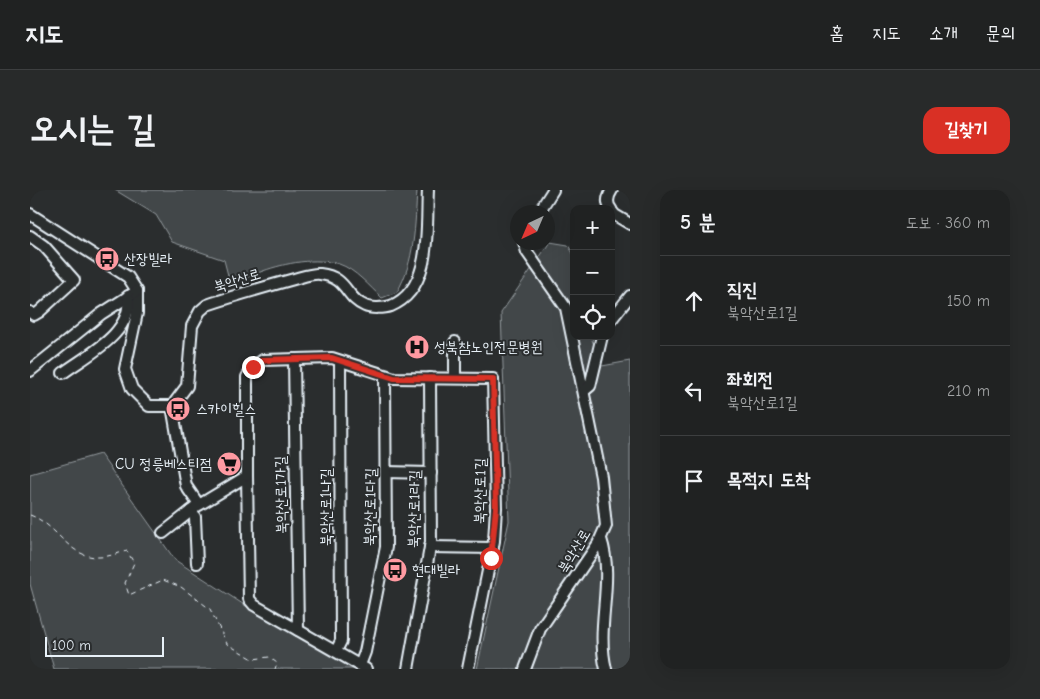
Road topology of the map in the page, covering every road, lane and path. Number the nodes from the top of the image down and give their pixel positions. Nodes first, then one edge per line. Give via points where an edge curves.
1 (428, 190) edge
2 (553, 190) edge
3 (612, 190) edge
4 (543, 205) edge
5 (608, 205) edge
6 (30, 214) edge
7 (615, 215) edge
8 (630, 224) edge
9 (30, 236) edge
10 (526, 250) edge
11 (132, 294) junction
12 (630, 296) edge
13 (30, 312) edge
14 (615, 315) edge
15 (601, 340) edge
16 (455, 342) dead end
17 (294, 359) junction
18 (340, 361) junction
19 (30, 371) edge
20 (63, 373) dead end
21 (385, 376) junction
22 (430, 378) junction
23 (455, 378) junction
24 (584, 391) junction
25 (172, 406) junction
26 (386, 472) junction
27 (430, 473) junction
28 (247, 476) junction
29 (195, 508) junction
30 (30, 514) edge
31 (163, 533) dead end
32 (601, 538) junction
33 (430, 547) junction
34 (493, 548) junction
35 (196, 562) dead end
36 (298, 630) junction
37 (336, 651) junction
38 (363, 667) edge
39 (275, 669) edge
40 (408, 669) edge
41 (468, 669) edge
42 (525, 669) edge
43 (606, 669) edge

1 - 25 street, 북악산로 via 425,250 419,276 411,292 387,307 366,307 355,300 342,283 318,274 253,290 207,306 200,311 192,326 188,386
2 - 4 street
3 - 5 street via 608,195
6 - 11 street via 128,277
7 - 8 street
9 - 13 street via 44,246 74,280 39,312 34,315
10 - 24 street, 북악산로 via 566,308
11 - 19 street
11 - 20 street via 116,334
11 - 25 street via 137,313 125,369 132,389 149,406
12 - 14 street
15 - 24 street via 590,386
16 - 23 street
17 - 18 street, 북악산로1길 via 332,358
17 - 28 street, 북악산로1길 via 263,360 247,377
17 - 36 street, 북악산로1가길
18 - 21 street, 북악산로1길
18 - 37 street, 북악산로1나길 via 341,641
21 - 22 street, 북악산로1길
21 - 26 street, 북악산로1다길
22 - 23 street, 북악산로1길
22 - 27 street, 북악산로1라길
23 - 34 street, 북악산로1길 via 493,379 496,508
24 - 32 street, 북악산로 via 606,519
25 - 29 street via 186,486
26 - 27 street
26 - 38 street, 북악산로1다길 via 386,547
27 - 33 street, 북악산로1라길
28 - 29 street
28 - 36 street, 북악산로1길 via 250,600
29 - 31 street
29 - 35 street
30 - 39 path via 51,526 74,551 100,557 127,551 134,563 124,583 129,595 163,580 181,587 210,609 227,644 253,659 269,657 276,663
32 - 42 street, 북악산로 via 540,629
32 - 43 street via 606,553 602,640
33 - 34 street
33 - 40 street, 북악산로1라길
34 - 41 street, 북악산로1길
36 - 37 street, 북악산로1길
37 - 38 street, 북악산로1길

